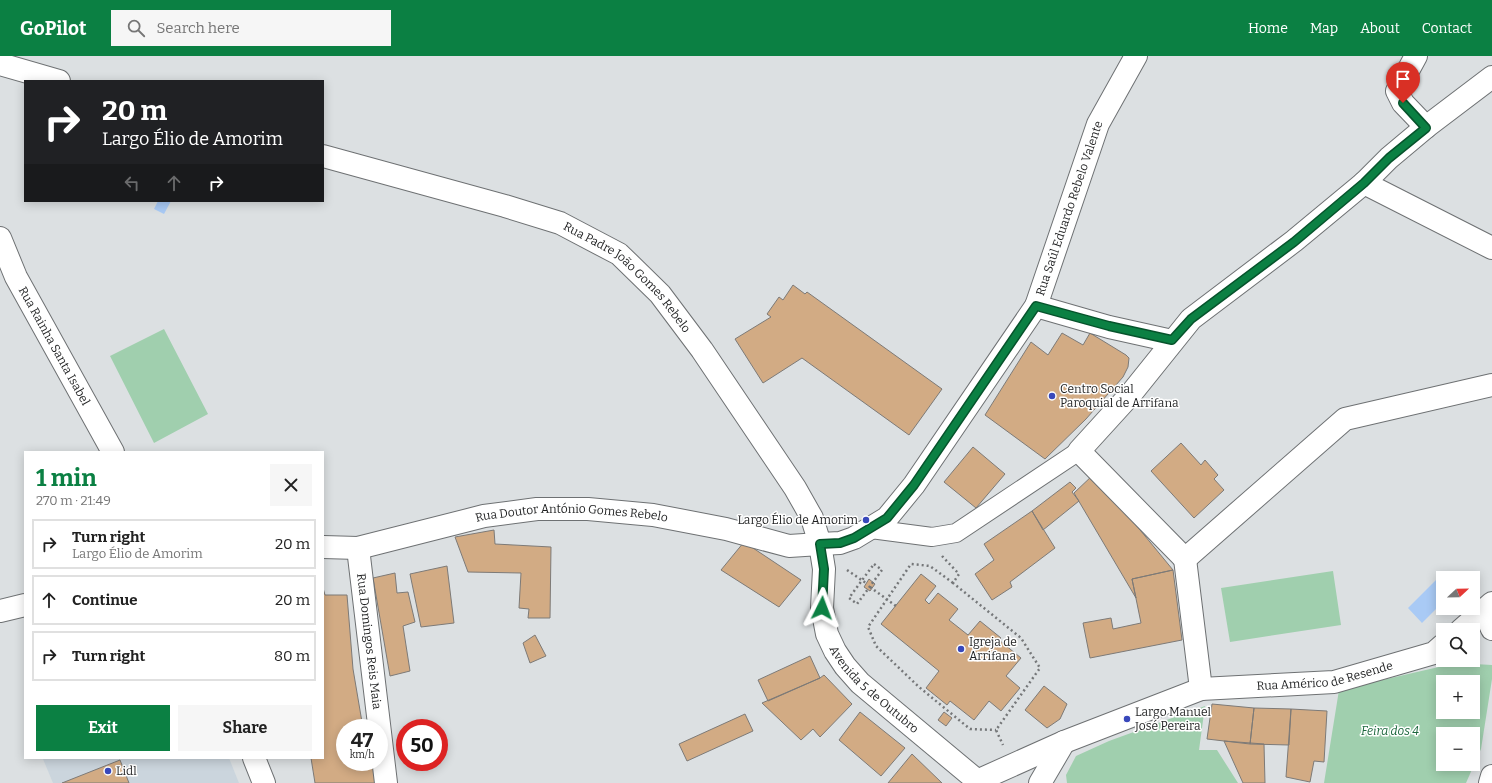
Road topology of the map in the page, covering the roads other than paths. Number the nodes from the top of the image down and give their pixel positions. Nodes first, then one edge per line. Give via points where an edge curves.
1 (1136, 56) edge
2 (1416, 56) edge
3 (0, 64) edge
4 (1492, 77) edge
5 (56, 80) edge
6 (1426, 128) junction
7 (324, 156) edge
8 (1364, 183) junction
9 (0, 238) edge
10 (1492, 248) edge
11 (1036, 306) junction
12 (1172, 340) junction
13 (1492, 385) edge
14 (112, 451) edge
15 (1079, 451) junction
16 (871, 529) junction
17 (820, 544) junction
18 (324, 547) edge
19 (358, 548) junction
20 (1185, 559) junction
21 (24, 605) edge
22 (0, 611) edge
23 (1489, 614) edge
24 (1473, 623) edge
25 (1436, 651) edge
26 (1201, 689) junction
27 (1064, 742) junction
28 (254, 759) edge
29 (1492, 776) edge
30 (979, 782) edge
31 (264, 783) edge
32 (386, 783) edge
33 (1040, 783) edge
34 (1490, 783) edge

1 - 11 street, Rua Saúl Eduardo Rebelo Valente via 1098,124
2 - 6 street via 1397,91 1403,103
3 - 5 street
4 - 6 street
6 - 8 street via 1389,158
7 - 17 street, Rua Padre João Gomes Rebelo via 560,223 619,254 660,294 702,350 795,488 812,518
8 - 10 street
8 - 12 street via 1294,242 1191,319
9 - 14 street, Rua Rainha Santa Isabel via 16,277
11 - 12 street
11 - 16 street, Rua Saúl Eduardo Rebelo Valente via 914,485 887,518
12 - 15 street via 1130,395
13 - 20 street via 1345,419
15 - 16 street via 956,533 932,537
15 - 20 street
16 - 17 street via 840,543
17 - 19 street, Rua Doutor António Gomes Rebelo via 789,546 726,528 653,515 588,509 537,509 484,516
17 - 30 street, Avenida 5 de Outubro via 824,569 822,608 827,634 834,651 860,682
18 - 19 street, Rua Doutor António Gomes Rebelo
19 - 32 street, Rua Domingos Reis Maia
20 - 26 street
21 - 22 street
23 - 24 street
25 - 26 street, Rua Américo de Resende via 1334,682
26 - 27 street
27 - 30 street
27 - 33 street
28 - 31 street
29 - 34 street

